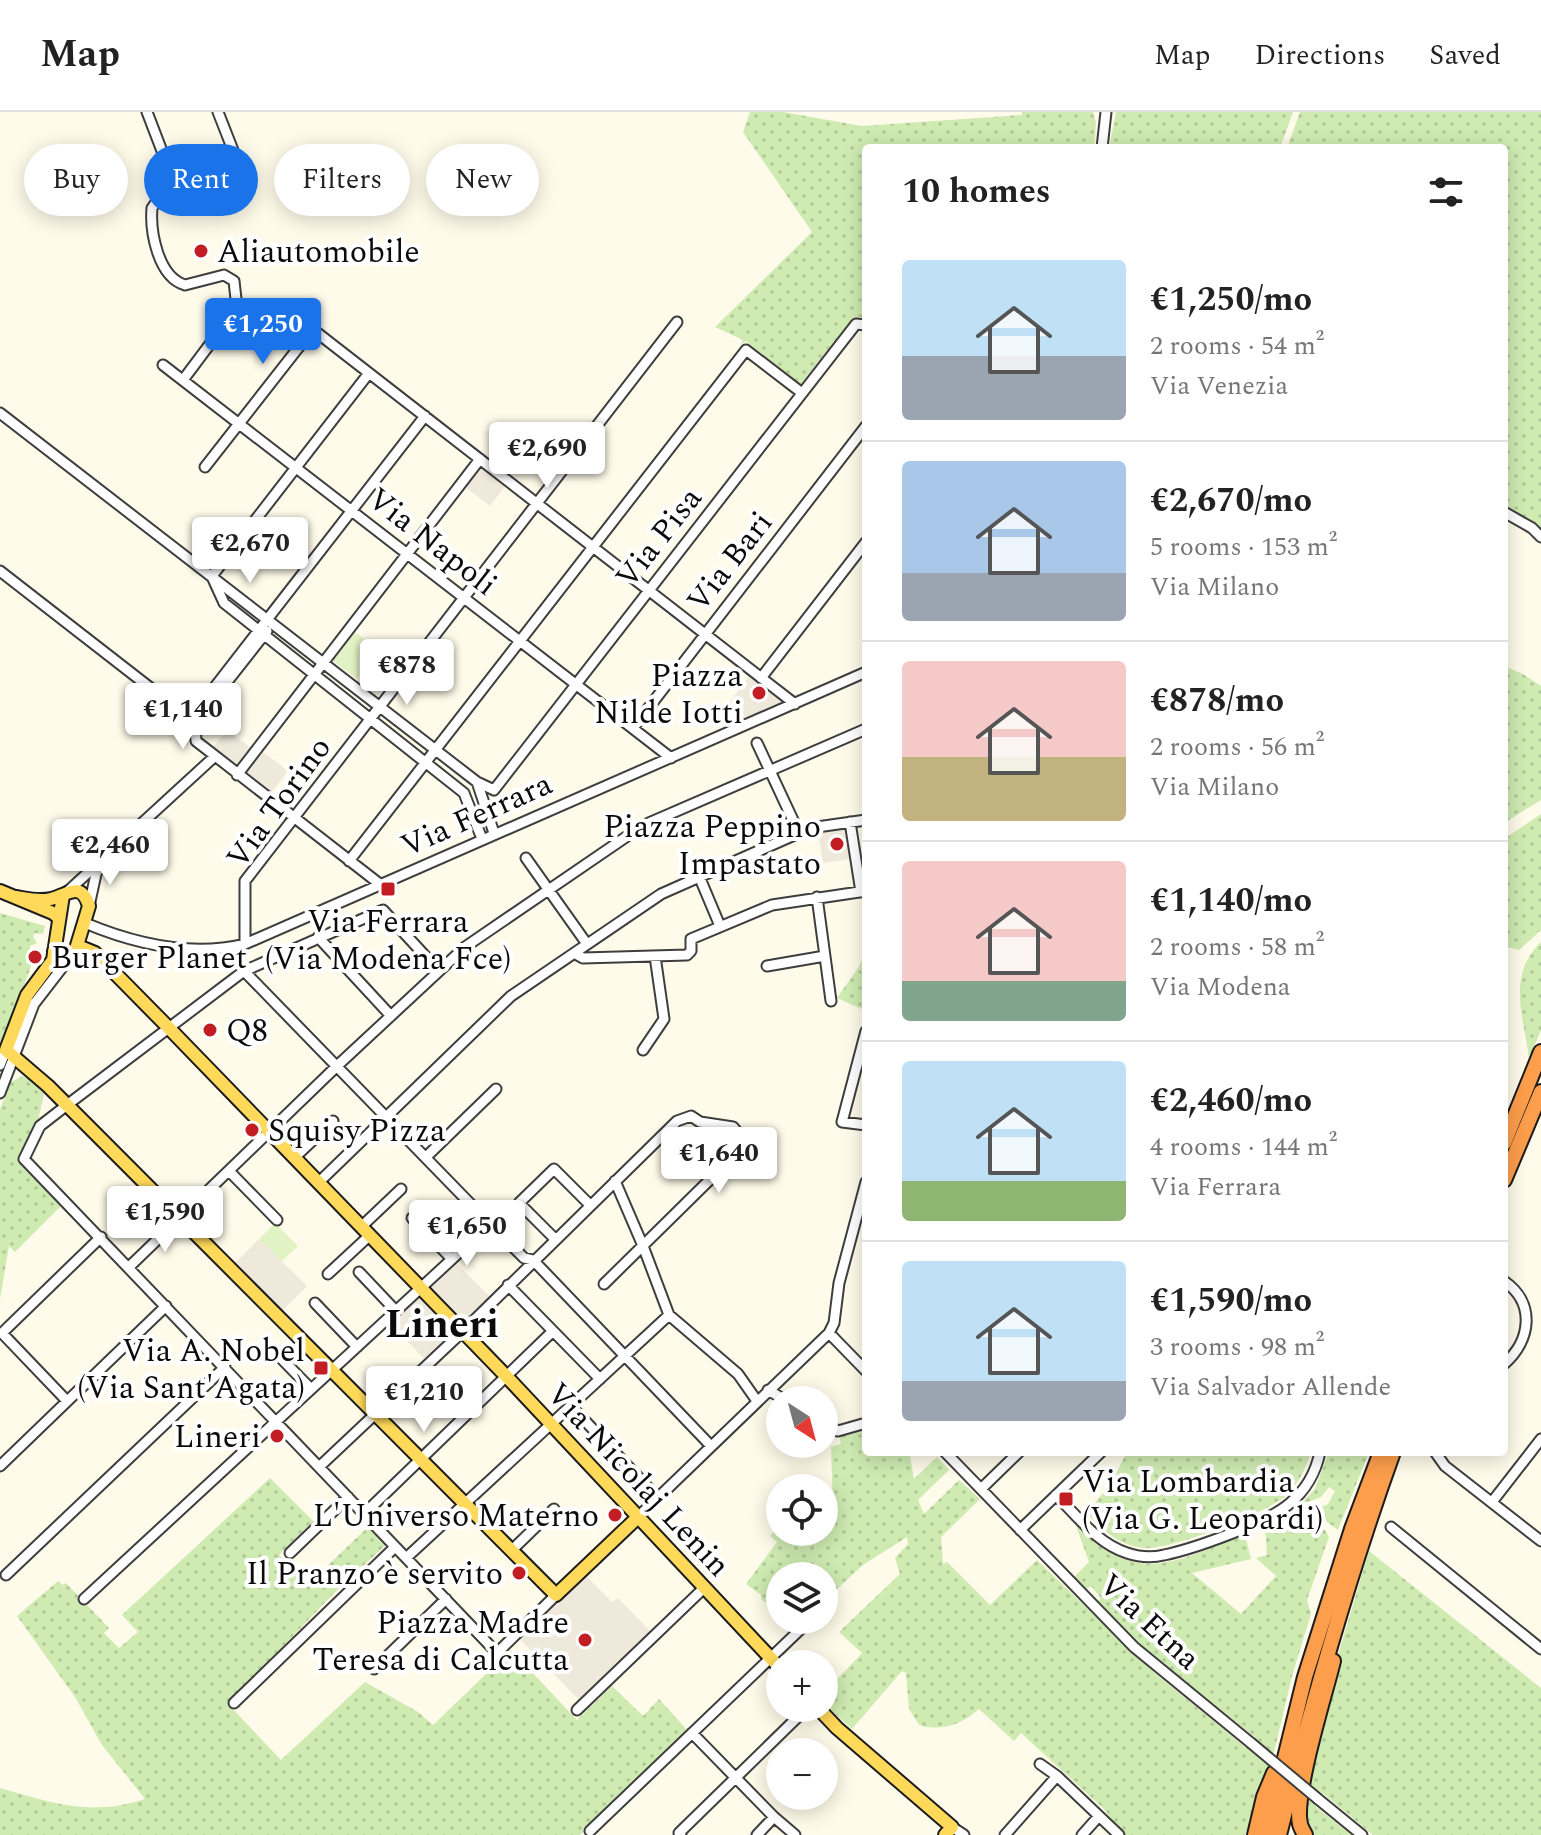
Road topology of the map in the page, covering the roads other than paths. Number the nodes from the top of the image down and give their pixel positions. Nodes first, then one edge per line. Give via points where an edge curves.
1 (147, 112) edge
2 (218, 112) edge
3 (1106, 112) edge
4 (159, 144) edge
5 (231, 144) edge
6 (1102, 144) edge
7 (151, 216) edge
8 (284, 307) dead end
9 (677, 322) dead end
10 (862, 325) edge
11 (313, 329) junction
12 (163, 365) dead end
13 (369, 373) junction
14 (183, 380) junction
15 (802, 393) junction
16 (0, 413) edge
17 (425, 416) junction
18 (239, 424) junction
19 (862, 431) edge
20 (480, 459) junction
21 (205, 467) dead end
22 (296, 468) junction
23 (537, 503) junction
24 (352, 511) junction
25 (1508, 514) edge
26 (1541, 537) edge
27 (593, 547) junction
28 (862, 547) edge
29 (407, 554) junction
30 (0, 571) edge
31 (212, 576) junction
32 (649, 591) junction
33 (464, 598) junction
34 (270, 622) junction
35 (261, 633) junction
36 (706, 634) junction
37 (520, 641) junction
38 (323, 663) junction
39 (231, 671) junction
40 (862, 674) edge
41 (314, 675) junction
42 (761, 678) junction
43 (577, 685) junction
44 (795, 704) junction
45 (381, 707) junction
46 (370, 720) junction
47 (192, 721) junction
48 (633, 728) junction
49 (862, 731) edge
50 (757, 743) dead end
51 (436, 750) junction
52 (214, 757) junction
53 (671, 758) junction
54 (426, 763) junction
55 (770, 771) junction
56 (237, 775) junction
57 (477, 782) junction
58 (294, 819) junction
59 (862, 820) edge
60 (850, 822) junction
61 (494, 833) junction
62 (799, 833) junction
63 (482, 839) junction
64 (526, 858) dead end
65 (105, 859) junction
66 (349, 861) junction
67 (699, 876) junction
68 (381, 885) junction
69 (862, 887) edge
70 (0, 891) edge
71 (550, 891) junction
72 (862, 892) edge
73 (65, 893) junction
74 (16, 897) junction
75 (817, 897) junction
76 (89, 906) junction
77 (59, 918) junction
78 (85, 923) junction
79 (720, 926) junction
80 (318, 937) junction
81 (245, 944) junction
82 (587, 944) junction
83 (54, 951) junction
84 (80, 951) junction
85 (574, 953) junction
86 (655, 956) junction
87 (825, 956) junction
88 (767, 966) dead end
89 (244, 971) junction
90 (439, 971) junction
91 (831, 1001) dead end
92 (391, 1016) junction
93 (169, 1028) junction
94 (862, 1046) edge
95 (643, 1050) dead end
96 (1541, 1052) edge
97 (10, 1053) junction
98 (0, 1065) edge
99 (338, 1065) junction
100 (496, 1089) dead end
101 (1541, 1092) edge
102 (0, 1093) edge
103 (67, 1105) junction
104 (387, 1116) junction
105 (333, 1121) dead end
106 (862, 1124) edge
107 (269, 1132) junction
108 (1508, 1133) edge
109 (426, 1157) junction
110 (294, 1158) junction
111 (1508, 1170) edge
112 (229, 1171) junction
113 (615, 1181) junction
114 (318, 1183) junction
115 (401, 1189) dead end
116 (862, 1197) edge
117 (590, 1205) junction
118 (180, 1218) junction
119 (412, 1218) dead end
120 (277, 1220) dead end
121 (490, 1224) junction
122 (365, 1231) junction
123 (101, 1237) junction
124 (555, 1239) junction
125 (643, 1246) junction
126 (452, 1259) junction
127 (533, 1260) junction
128 (129, 1267) junction
129 (359, 1272) dead end
130 (328, 1274) dead end
131 (604, 1284) dead end
132 (508, 1285) junction
133 (1508, 1285) edge
134 (421, 1288) junction
135 (315, 1303) dead end
136 (166, 1306) junction
137 (396, 1311) junction
138 (669, 1315) junction
139 (462, 1331) junction
140 (553, 1331) junction
141 (829, 1333) junction
142 (357, 1347) junction
143 (276, 1353) dead end
144 (625, 1355) junction
145 (1508, 1360) edge
146 (225, 1367) junction
147 (862, 1367) edge
148 (332, 1370) junction
149 (507, 1377) junction
150 (600, 1379) junction
151 (772, 1386) edge
152 (311, 1389) junction
153 (766, 1392) edge
154 (67, 1401) junction
155 (757, 1401) junction
156 (571, 1406) junction
157 (376, 1414) junction
158 (276, 1422) junction
159 (551, 1424) junction
160 (862, 1424) edge
161 (838, 1431) edge
162 (1541, 1439) edge
163 (711, 1446) junction
164 (949, 1456) edge
165 (1015, 1456) edge
166 (1097, 1456) edge
167 (1318, 1456) edge
168 (1380, 1456) edge
169 (1392, 1456) edge
170 (1438, 1456) edge
171 (421, 1459) junction
172 (0, 1466) edge
173 (319, 1467) junction
174 (981, 1489) junction
175 (1056, 1495) junction
176 (348, 1497) junction
177 (658, 1498) junction
178 (1492, 1502) junction
179 (465, 1503) junction
180 (554, 1509) dead end
181 (364, 1514) junction
182 (638, 1517) junction
183 (1391, 1527) dead end
184 (1020, 1530) junction
185 (1364, 1533) junction
186 (1541, 1541) edge
187 (395, 1547) junction
188 (512, 1550) junction
189 (290, 1553) dead end
190 (406, 1558) junction
191 (6, 1575) dead end
192 (705, 1587) junction
193 (556, 1595) junction
194 (84, 1599) dead end
195 (446, 1599) junction
196 (798, 1634) edge
197 (1541, 1649) edge
198 (785, 1650) edge
199 (766, 1653) edge
200 (374, 1669) dead end
201 (766, 1671) edge
202 (234, 1703) dead end
203 (577, 1710) dead end
204 (793, 1722) edge
205 (831, 1722) edge
206 (692, 1733) junction
207 (1291, 1736) junction
208 (1040, 1764) dead end
209 (1057, 1776) junction
210 (735, 1778) junction
211 (1099, 1816) junction
212 (774, 1817) junction
213 (590, 1831) dead end
214 (949, 1831) edge
215 (680, 1834) edge
216 (757, 1835) edge
217 (795, 1835) edge
218 (964, 1835) edge
219 (1005, 1835) edge
220 (1082, 1835) edge
221 (1119, 1835) edge
222 (1255, 1835) edge
223 (1266, 1835) edge
224 (1279, 1835) edge
225 (1305, 1835) edge
226 (1362, 1835) edge

1 - 4 street
2 - 5 street
3 - 6 street
7 - 14 street via 159,258 179,284 224,275 234,281 237,308
8 - 11 street
9 - 23 street, Via Torino
10 - 15 street, Via Pisa via 856,324
11 - 13 street
11 - 18 street
12 - 14 street, Via Napoli
13 - 17 street
13 - 22 street
14 - 18 street, Via Napoli
15 - 27 street via 746,350
15 - 32 street, Via Pisa
16 - 31 street
17 - 20 street
17 - 24 street
18 - 21 street
18 - 22 street, Via Napoli
19 - 36 street, Via Bari
20 - 23 street
20 - 29 street
22 - 24 street, Via Napoli
22 - 31 street
23 - 27 street
23 - 33 street, Via Torino
24 - 29 street, Via Napoli
24 - 34 street
25 - 26 street
27 - 32 street
27 - 37 street
28 - 42 street
29 - 33 street, Via Napoli
29 - 38 street
30 - 47 street
31 - 34 street
31 - 35 street via 224,603
32 - 36 street
32 - 43 street, Via Pisa
33 - 37 street, Via Napoli
33 - 45 street, Via Torino
34 - 35 street
34 - 38 street
35 - 39 street
35 - 39 street
35 - 41 street
36 - 42 street
36 - 48 street, Via Bari
37 - 43 street, Via Napoli
37 - 51 street
38 - 41 street
38 - 45 street
39 - 47 street
40 - 44 street, Via Ferrara
41 - 46 street
41 - 56 street
42 - 44 street
43 - 48 street, Via Napoli
43 - 57 street, Via Pisa via 494,790
44 - 53 street, Via Ferrara
45 - 46 street, Via Torino
45 - 51 street
46 - 54 street
46 - 58 street, Via Torino
47 - 52 street via 196,741
48 - 53 street, Via Napoli
49 - 55 street
50 - 55 street
51 - 54 street
51 - 57 street
52 - 56 street
52 - 65 street
53 - 61 street, Via Ferrara
54 - 63 street via 464,793
54 - 66 street
55 - 62 street
55 - 71 street via 642,826
56 - 58 street
57 - 61 street
58 - 66 street
58 - 81 street, Via Torino via 245,881
59 - 60 street
60 - 62 street
60 - 69 street
61 - 63 street, Via Ferrara
62 - 67 street
63 - 68 street, Via Ferrara
64 - 71 street
65 - 73 street
65 - 76 street
66 - 68 street
67 - 79 street
67 - 82 street via 661,894
68 - 81 street, Via Ferrara
70 - 74 main road
71 - 82 street
71 - 90 street via 465,947
72 - 75 street
73 - 74 main road via 40,900
73 - 76 main road via 83,894
73 - 77 main road
74 - 77 main road
75 - 79 street via 772,905
75 - 87 street
76 - 78 main road
77 - 83 main road
78 - 81 street, Via Ferrara via 136,941 189,950
78 - 84 main road
79 - 86 street via 691,939 687,955
80 - 89 street
80 - 90 street via 383,910
80 - 92 street
82 - 85 street
83 - 84 main road
83 - 97 main road via 24,1001
84 - 93 main road, Via Nicolaj Lenin via 95,953
84 - 97 street via 38,996
85 - 86 street via 583,958
85 - 104 street via 511,996
86 - 95 street via 664,1019
87 - 88 street
87 - 91 street
89 - 93 street
89 - 99 street
90 - 92 street
92 - 99 street
93 - 103 street
93 - 107 main road, Via Nicolaj Lenin
94 - 106 street via 842,1122
96 - 108 highway
97 - 98 street
97 - 102 street
97 - 103 main road
99 - 104 street
99 - 107 street
100 - 109 street
101 - 111 highway
103 - 118 main road
103 - 123 street via 40,1126 24,1159
104 - 109 street
104 - 114 street
105 - 110 street
107 - 110 main road, Via Nicolaj Lenin
107 - 112 street
109 - 121 street
110 - 114 main road, Via Nicolaj Lenin
112 - 118 street
112 - 120 street
113 - 117 street
113 - 125 street
113 - 125 street via 677,1121 691,1116 733,1127 744,1140 742,1148
114 - 122 main road, Via Nicolaj Lenin
115 - 122 street
116 - 141 street
117 - 124 street
117 - 124 street via 554,1169 519,1203
118 - 128 street
118 - 148 main road
119 - 126 street
121 - 126 street
121 - 127 street via 524,1258
122 - 130 street
122 - 134 main road, Via Nicolaj Lenin
123 - 128 street
123 - 154 street via 2,1333
124 - 127 street
125 - 131 street
125 - 138 street
126 - 134 street
127 - 132 street
127 - 144 street
128 - 136 street
129 - 137 street
132 - 139 street
132 - 140 street
133 - 145 street via 1522,1300 1527,1327 1519,1350
134 - 137 street
134 - 139 main road, Via Nicolaj Lenin
135 - 142 street
136 - 146 street
136 - 154 street
137 - 142 street
138 - 144 street
138 - 155 street via 738,1374
139 - 149 main road, Via Nicolaj Lenin
139 - 157 street
140 - 149 street
140 - 150 street
141 - 147 street
141 - 151 street
142 - 148 street
143 - 152 street
144 - 150 street
144 - 163 street
146 - 158 street
146 - 191 street
148 - 152 street
148 - 157 main road
149 - 159 main road, Via Nicolaj Lenin
149 - 171 street
150 - 156 street
152 - 158 street
153 - 155 street
154 - 172 street
155 - 163 street
156 - 159 street
156 - 177 street
157 - 171 main road
157 - 173 street
158 - 173 street
158 - 194 street
159 - 179 street
159 - 182 main road, Via Nicolaj Lenin
160 - 161 street
162 - 178 street
163 - 177 street
164 - 174 street, Via Etna
165 - 174 street
166 - 175 street
167 - 175 street via 1300,1495 1281,1510 1256,1524 1164,1555 1142,1557 1117,1549
168 - 207 highway via 1327,1606
169 - 185 highway
170 - 178 street
171 - 179 main road
171 - 181 street
173 - 176 street
174 - 184 street, Via Etna
175 - 184 street
176 - 181 street
176 - 189 street
177 - 182 street
178 - 186 street
179 - 188 main road
179 - 190 street
180 - 188 street
181 - 187 street
182 - 192 main road, Via Nicolaj Lenin
182 - 193 main road
183 - 197 street
184 - 226 street, Via Etna, bridge via 1134,1647
185 - 224 highway via 1317,1681
185 - 225 highway via 1303,1781 1299,1812
187 - 190 street
187 - 202 street
188 - 193 main road
190 - 195 street
192 - 199 main road, Via Nicolaj Lenin
192 - 203 street
193 - 195 street via 497,1653
195 - 200 street
196 - 198 street
201 - 206 street
204 - 210 street
205 - 214 main road
206 - 210 street
206 - 213 street
207 - 222 highway via 1264,1797
207 - 223 highway
208 - 209 street
209 - 211 street
209 - 219 street
210 - 212 street
210 - 215 street
211 - 220 street
211 - 221 street
212 - 216 street
212 - 217 street
214 - 218 street

